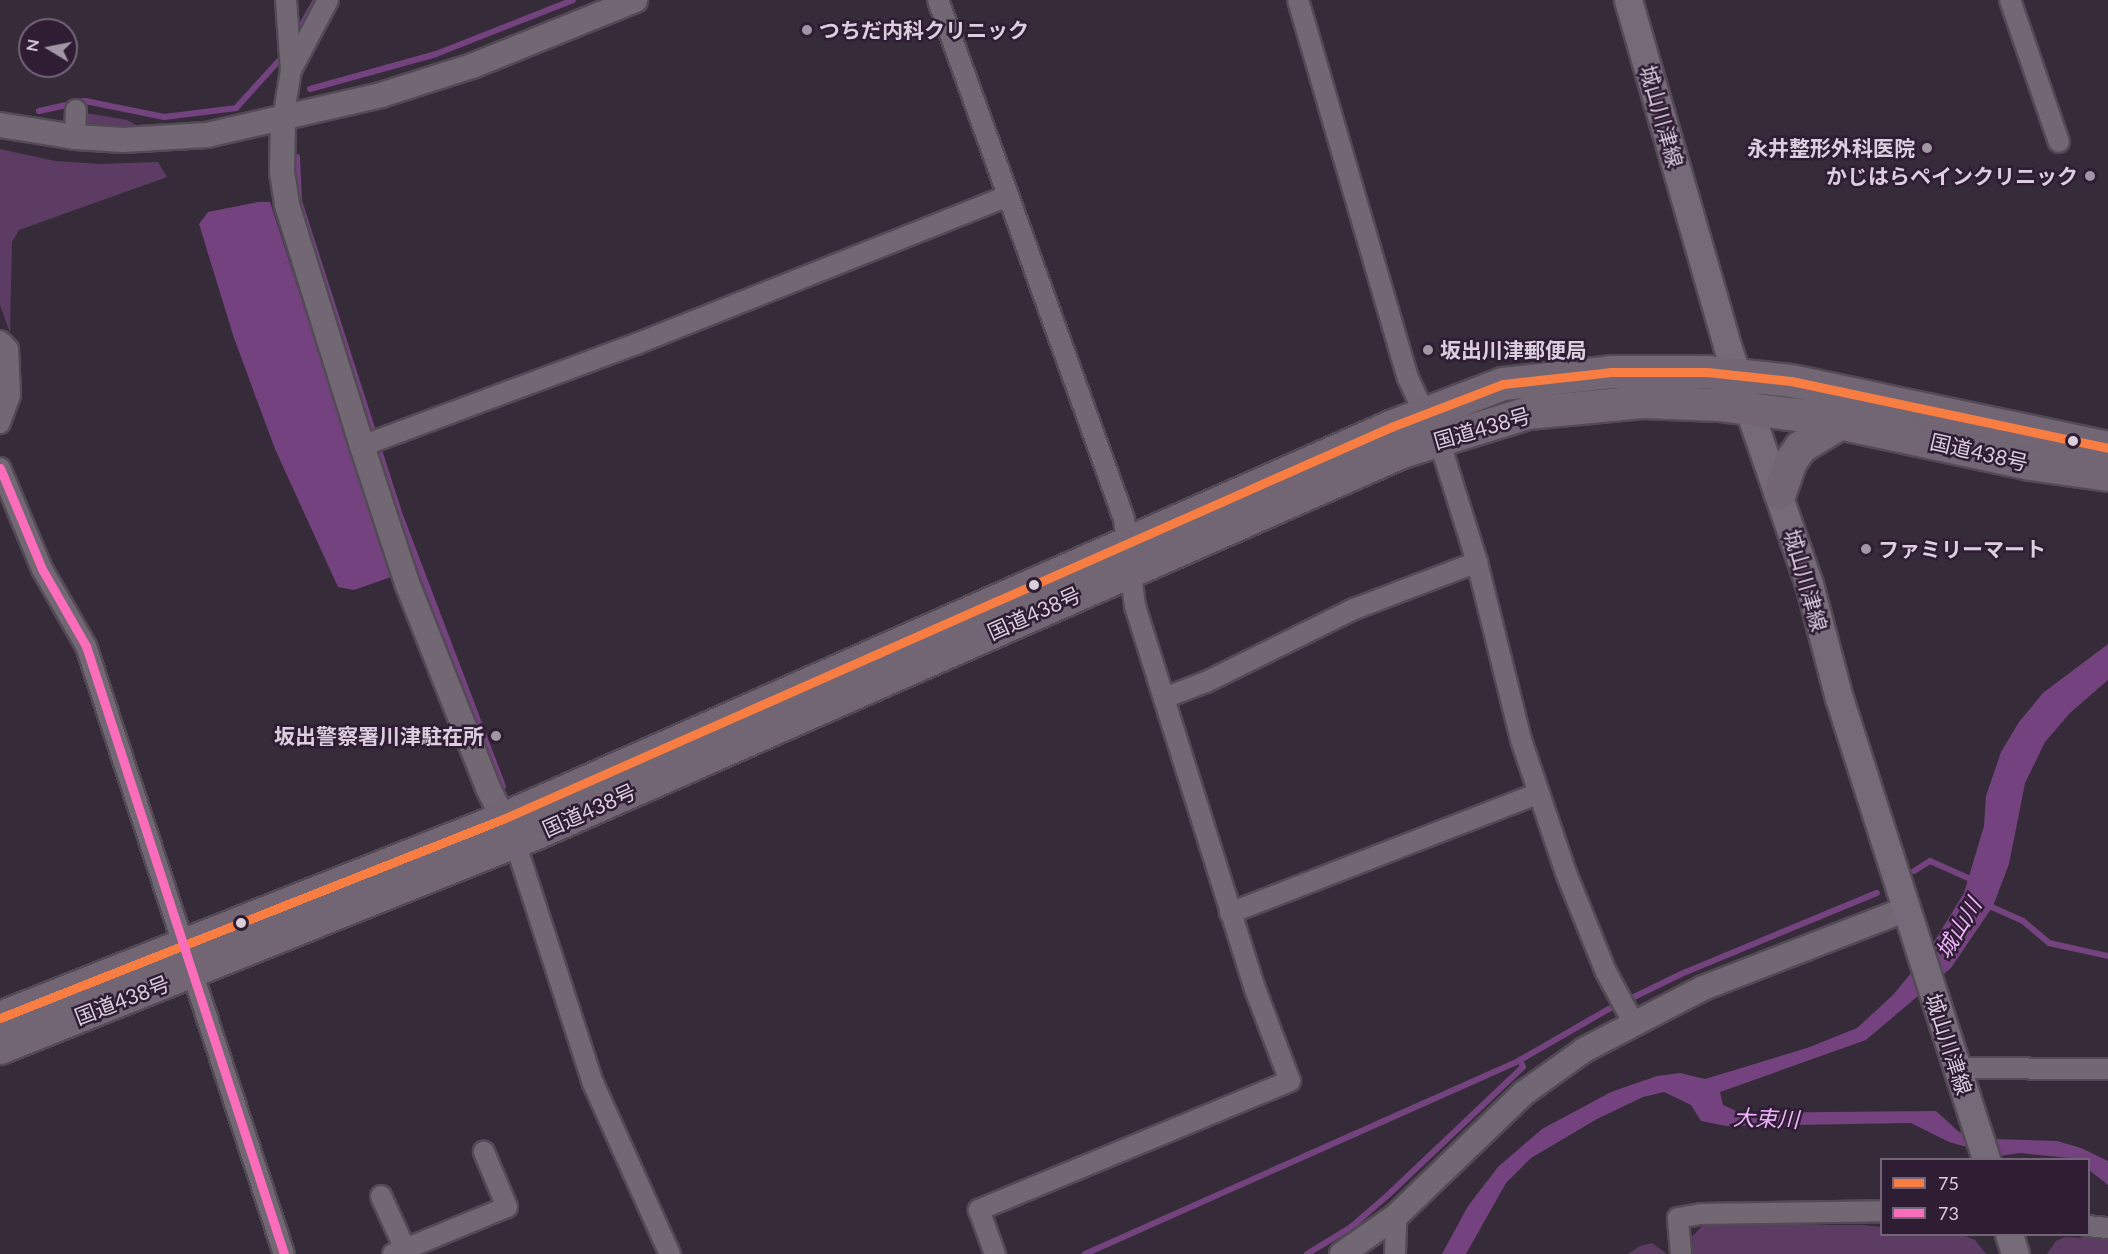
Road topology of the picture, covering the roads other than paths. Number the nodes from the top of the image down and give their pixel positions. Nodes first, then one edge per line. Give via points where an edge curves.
1 (285, 0) edge
2 (328, 0) edge
3 (635, 0) edge
4 (938, 0) edge
5 (1298, 0) edge
6 (1628, 0) edge
7 (2010, 0) edge
8 (290, 55) junction
9 (76, 110) dead end
10 (283, 118) junction
11 (0, 125) edge
12 (75, 137) junction
13 (2059, 142) dead end
14 (1006, 197) junction
15 (0, 341) edge
16 (1737, 375) junction
17 (1749, 408) junction
18 (0, 423) edge
19 (1841, 423) junction
20 (1431, 427) junction
21 (371, 443) junction
22 (2108, 448) edge
23 (0, 468) edge
24 (2108, 475) edge
25 (1780, 493) junction
26 (1128, 557) junction
27 (1477, 562) junction
28 (1164, 698) junction
29 (1539, 793) junction
30 (509, 831) junction
31 (1907, 909) junction
32 (1230, 913) junction
33 (187, 960) junction
34 (1625, 1008) junction
35 (0, 1018) edge
36 (0, 1048) edge
37 (2108, 1069) edge
38 (1958, 1073) junction
39 (484, 1152) dead end
40 (1985, 1158) edge
41 (381, 1196) dead end
42 (1880, 1211) edge
43 (1396, 1216) junction
44 (2090, 1226) edge
45 (2108, 1228) edge
46 (2010, 1236) edge
47 (399, 1252) edge
48 (284, 1254) edge
49 (670, 1254) edge
50 (994, 1254) edge
51 (1342, 1254) edge
52 (1395, 1254) edge
53 (1681, 1254) edge
54 (2015, 1254) edge

1 - 8 street
2 - 8 street
3 - 10 street via 472,66 381,95
4 - 14 street
5 - 20 street via 1408,378
6 - 16 main road, 城山川津線
7 - 13 street
8 - 10 street
9 - 12 street
10 - 12 street via 185,137
10 - 21 street via 282,172 287,205
11 - 12 street
14 - 21 street via 636,344
14 - 26 street via 1125,519
15 - 18 street via 8,349 10,378 10,395
16 - 17 main road, 城山川津線
16 - 20 highway, 国道438号 via 1640,370 1527,379 1481,391
16 - 22 highway, 国道438号 via 1791,381
17 - 19 highway, 国道438号
17 - 20 highway, 国道438号 via 1686,402 1604,404
17 - 25 main road, 城山川津線
19 - 24 highway, 国道438号 via 2030,464
19 - 25 highway via 1801,447 1791,461
20 - 26 highway, 国道438号
20 - 27 street
21 - 30 street via 407,583
23 - 33 street via 42,569 86,646
25 - 31 main road, 城山川津線 via 1839,698
26 - 28 street via 1131,592
26 - 30 highway, 国道438号
27 - 28 street via 1354,609 1206,682
27 - 29 street via 1521,740
28 - 32 street
29 - 32 street
29 - 34 street via 1566,873
30 - 33 highway, 国道438号
30 - 49 street via 593,1083
31 - 34 street via 1703,988
31 - 38 main road, 城山川津線
32 - 50 street via 1290,1081 979,1210
33 - 35 highway, 国道438号
33 - 36 highway, 国道438号
33 - 48 street
34 - 43 street via 1524,1093
37 - 38 street
38 - 40 main road, 城山川津線
39 - 47 street via 507,1207
41 - 47 street
42 - 53 street via 1701,1214 1678,1218
43 - 51 street
43 - 52 street
44 - 45 street
46 - 54 main road

